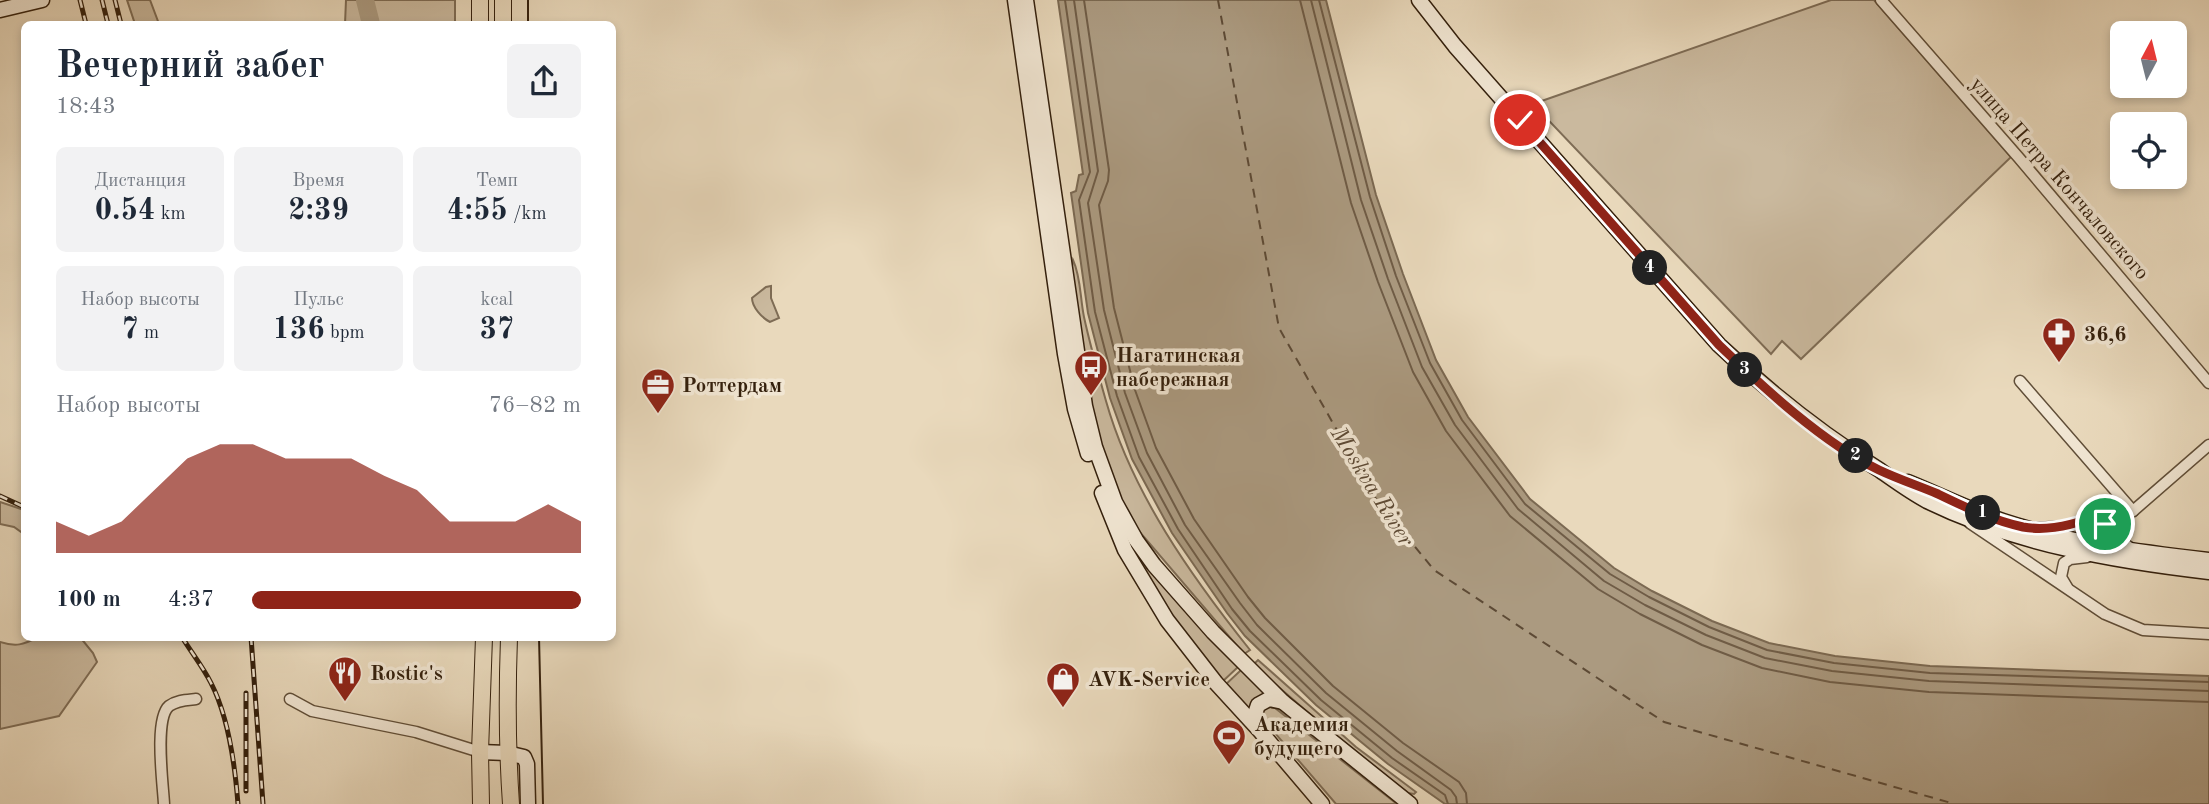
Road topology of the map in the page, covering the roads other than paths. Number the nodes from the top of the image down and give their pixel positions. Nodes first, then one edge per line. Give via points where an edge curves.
1 (42, 0) edge
2 (480, 0) edge
3 (503, 0) edge
4 (1015, 0) edge
5 (1026, 0) edge
6 (1419, 0) edge
7 (1881, 0) edge
8 (0, 10) edge
9 (480, 21) edge
10 (503, 21) edge
11 (2020, 381) dead end
12 (2209, 383) edge
13 (2209, 445) edge
14 (1878, 469) junction
15 (2133, 511) junction
16 (2106, 512) junction
17 (1959, 515) junction
18 (2024, 527) junction
19 (2144, 552) junction
20 (2105, 557) junction
21 (2209, 560) edge
22 (2209, 572) edge
23 (2067, 587) junction
24 (2209, 634) edge
25 (484, 641) edge
26 (509, 641) edge
27 (196, 699) dead end
28 (290, 699) dead end
29 (1283, 702) junction
30 (1260, 731) junction
31 (480, 752) junction
32 (508, 753) junction
33 (164, 804) edge
34 (481, 804) edge
35 (511, 804) edge
36 (528, 804) edge
37 (1322, 804) edge
38 (1410, 804) edge

1 - 8 main road
2 - 9 main road
3 - 10 main road
4 - 30 main road via 1065,354 1086,451 1125,550 1157,605 1216,683
5 - 29 main road via 1084,398 1115,502 1154,565
6 - 14 main road via 1719,345 1798,416
7 - 12 street, улица Петра Кончаловского
11 - 15 street
13 - 15 street
14 - 17 main road via 1925,500
14 - 18 main road
15 - 16 street
16 - 18 street via 2069,526
16 - 19 street via 2108,535
17 - 20 main road via 2040,542
17 - 23 street
18 - 19 main road
19 - 21 main road
20 - 22 main road
20 - 23 street via 2079,557 2064,563 2061,577
23 - 24 street via 2105,614 2143,630
25 - 31 main road
26 - 32 main road
27 - 33 street via 170,705 163,717
28 - 31 street via 312,711 416,732
29 - 30 main road via 1269,699 1258,705 1254,717
29 - 38 main road
30 - 37 main road
31 - 32 main road
31 - 34 main road
32 - 35 main road
32 - 36 main road via 524,757 527,764

